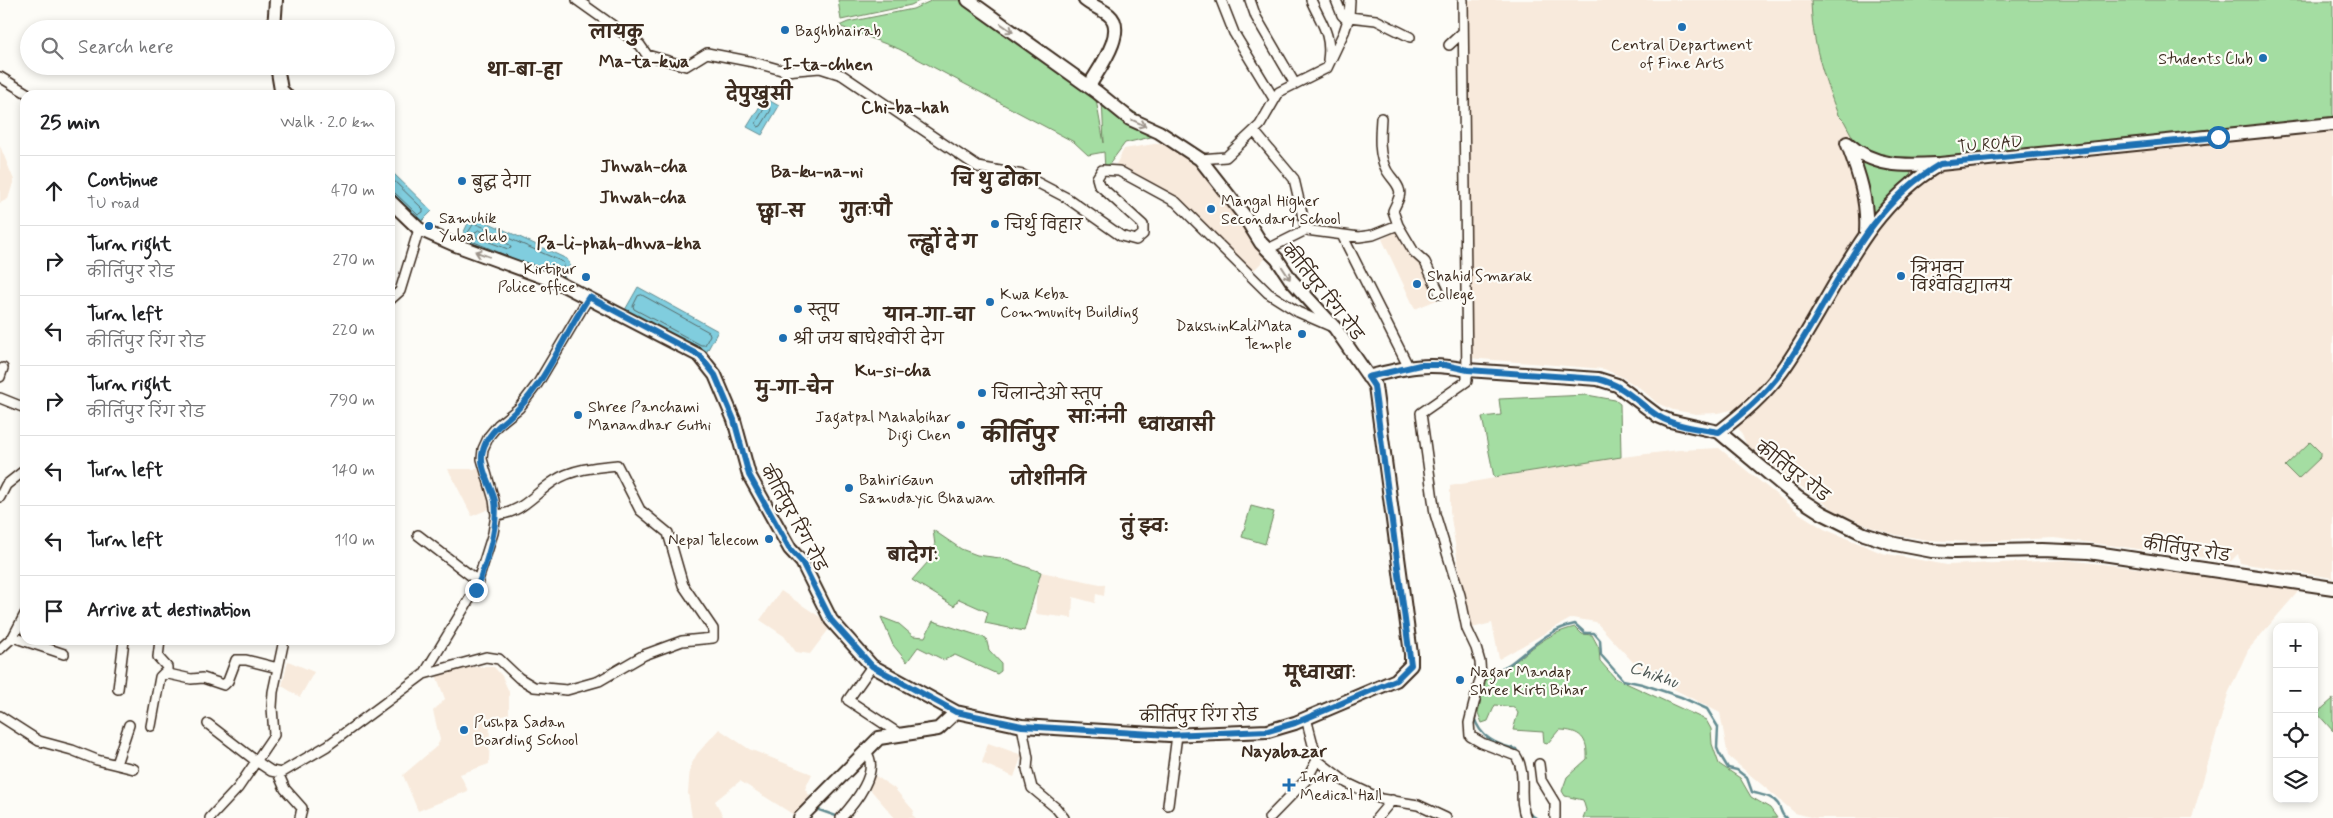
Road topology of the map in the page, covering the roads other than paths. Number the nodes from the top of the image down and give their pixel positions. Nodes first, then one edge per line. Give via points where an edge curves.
1 (276, 0) edge
2 (577, 0) edge
3 (968, 0) edge
4 (1085, 0) edge
5 (1221, 0) edge
6 (1250, 0) edge
7 (1311, 0) edge
8 (1336, 0) edge
9 (1350, 0) edge
10 (1463, 0) edge
11 (1348, 19) junction
12 (275, 20) edge
13 (1462, 33) junction
14 (1410, 37) dead end
15 (1449, 45) dead end
16 (1327, 68) junction
17 (278, 75) edge
18 (0, 76) edge
19 (1295, 84) junction
20 (1089, 86) junction
21 (22, 90) edge
22 (281, 90) edge
23 (1274, 99) junction
24 (1381, 118) dead end
25 (2333, 124) edge
26 (1254, 131) junction
27 (1200, 159) junction
28 (1940, 164) junction
29 (395, 206) edge
30 (1398, 224) junction
31 (420, 229) junction
32 (1306, 230) junction
33 (1866, 232) junction
34 (1343, 237) junction
35 (1268, 249) junction
36 (1440, 294) dead end
37 (395, 296) edge
38 (589, 297) junction
39 (1335, 328) junction
40 (1408, 366) junction
41 (3, 368) dead end
42 (1468, 370) junction
43 (0, 377) edge
44 (1368, 377) junction
45 (0, 398) edge
46 (20, 406) edge
47 (1719, 432) junction
48 (20, 474) edge
49 (0, 497) edge
50 (496, 516) junction
51 (418, 535) dead end
52 (479, 582) junction
53 (2333, 588) edge
54 (20, 624) edge
55 (13, 637) junction
56 (20, 639) edge
57 (37, 645) edge
58 (123, 645) edge
59 (159, 645) edge
60 (283, 645) edge
61 (0, 649) edge
62 (64, 654) dead end
63 (872, 666) junction
64 (278, 668) junction
65 (167, 673) junction
66 (424, 674) junction
67 (118, 689) dead end
68 (956, 712) junction
69 (0, 716) edge
70 (1306, 718) junction
71 (208, 724) dead end
72 (128, 725) dead end
73 (152, 726) dead end
74 (1022, 726) junction
75 (901, 735) junction
76 (1177, 735) junction
77 (866, 752) junction
78 (1317, 760) junction
79 (256, 761) junction
80 (116, 764) junction
81 (1539, 764) dead end
82 (134, 769) dead end
83 (278, 773) junction
84 (1392, 800) junction
85 (1168, 805) dead end
86 (210, 818) edge
87 (300, 818) edge
88 (800, 818) edge
89 (841, 818) edge
90 (1064, 818) edge
91 (1269, 818) edge
92 (1377, 818) edge
93 (1446, 818) edge
94 (1526, 818) edge
95 (1555, 818) edge

1 - 12 street
2 - 39 street via 640,45 646,55 659,59 686,66 707,53 719,54 785,71 820,68 842,75 978,166 1023,176 1067,198 1121,236 1136,240 1143,234 1143,225 1099,185 1097,178 1102,170 1119,172 1176,202 1268,293 1298,312
3 -> 20 street, कीर्तिपुर रिंग रोड
4 - 20 street via 1110,16 1115,26 1115,38
5 - 23 street via 1234,33
6 - 19 street via 1256,17
7 - 16 street via 1328,34
8 - 11 street via 1342,15
9 - 11 street
10 - 13 street
11 - 14 street via 1376,20
11 - 16 street
13 - 15 street
13 - 42 street
16 - 19 street
17 - 22 street
18 - 21 street
19 - 23 street via 1279,92
20 -> 27 street, कीर्तिपुर रिंग रोड via 1130,119 1159,132
23 - 26 street
24 - 30 street via 1381,156 1400,189 1393,211
25 - 28 street, TU ROAD
26 - 27 street via 1226,157
26 - 32 street via 1294,179
27 - 35 street, कीर्तिपुर रिंग रोड
28 - 33 street, TU ROAD via 1906,187
28 - 33 street via 1911,166 1884,163 1858,153 1847,143 1863,188
29 - 31 street, कीर्तिपुर रिंग रोड
30 - 34 street via 1373,235
30 - 36 street via 1414,252 1425,262
31 - 37 street via 400,291
38 -> 31 street, कीर्तिपुर रिंग रोड
32 - 34 street
32 - 35 street
33 - 47 street, TU ROAD via 1782,372 1751,407
34 - 40 street
35 -> 39 street, कीर्तिपुर रिंग रोड via 1291,280
38 - 50 street via 538,382 519,408 489,436 483,450 482,458
38 - 63 street, कीर्तिपुर रिंग रोड via 700,356 708,365 734,420 749,475 790,549 802,562 831,620
39 - 44 street, कीर्तिपुर रिंग रोड
40 - 42 street, कीर्तिपुर रोड via 1445,365
40 - 44 street, कीर्तिपुर रोड
41 - 43 street
42 - 47 street, कीर्तिपुर रोड via 1608,381 1630,392 1658,416
42 - 94 street via 1468,381 1421,412 1435,514 1467,629 1480,662 1481,676 1469,723 1470,736 1516,756 1524,787 1522,810
44 - 70 street, कीर्तिपुर रिंग रोड via 1374,386 1411,665 1396,680
45 - 46 street
47 - 53 street, कीर्तिपुर रोड via 1797,497 1822,513 1864,534 1914,549 2088,552
48 - 49 street via 6,485
50 - 52 street
50 - 66 street via 508,515 530,503 555,480 588,467 617,465 640,510 668,532 683,585 713,629 713,638 682,640 644,655 599,681 567,690 534,687 499,659 486,657
51 - 52 street
52 - 66 street
54 - 55 street
55 - 56 street
55 - 61 street
57 - 62 street
58 - 67 street
59 - 65 street via 158,657 167,667
60 - 64 street
63 - 68 street, कीर्तिपुर रिंग रोड
63 - 75 street via 848,700
64 - 65 street via 236,660 224,685 203,678 191,679
64 - 79 street via 272,707 274,735
65 - 73 street via 160,677
66 - 83 street via 327,746
68 - 74 street, कीर्तिपुर रिंग रोड
68 - 75 street via 938,729
69 - 80 street via 39,741
70 - 76 street, कीर्तिपुर रिंग रोड via 1268,731
70 - 78 street
71 - 79 street
72 - 80 street
74 - 76 street, कीर्तिपुर रिंग रोड
74 - 90 street via 1032,788
75 - 77 street via 879,738
76 - 85 street
77 - 88 street
77 - 89 street via 870,771 867,784
78 - 84 street via 1347,783 1381,799
78 - 91 street via 1307,778
79 - 83 street
79 - 86 street via 238,788
80 - 82 street
81 - 95 street via 1541,780 1554,802
83 - 87 street via 285,789 302,808
84 - 92 street
84 - 93 street via 1418,805

